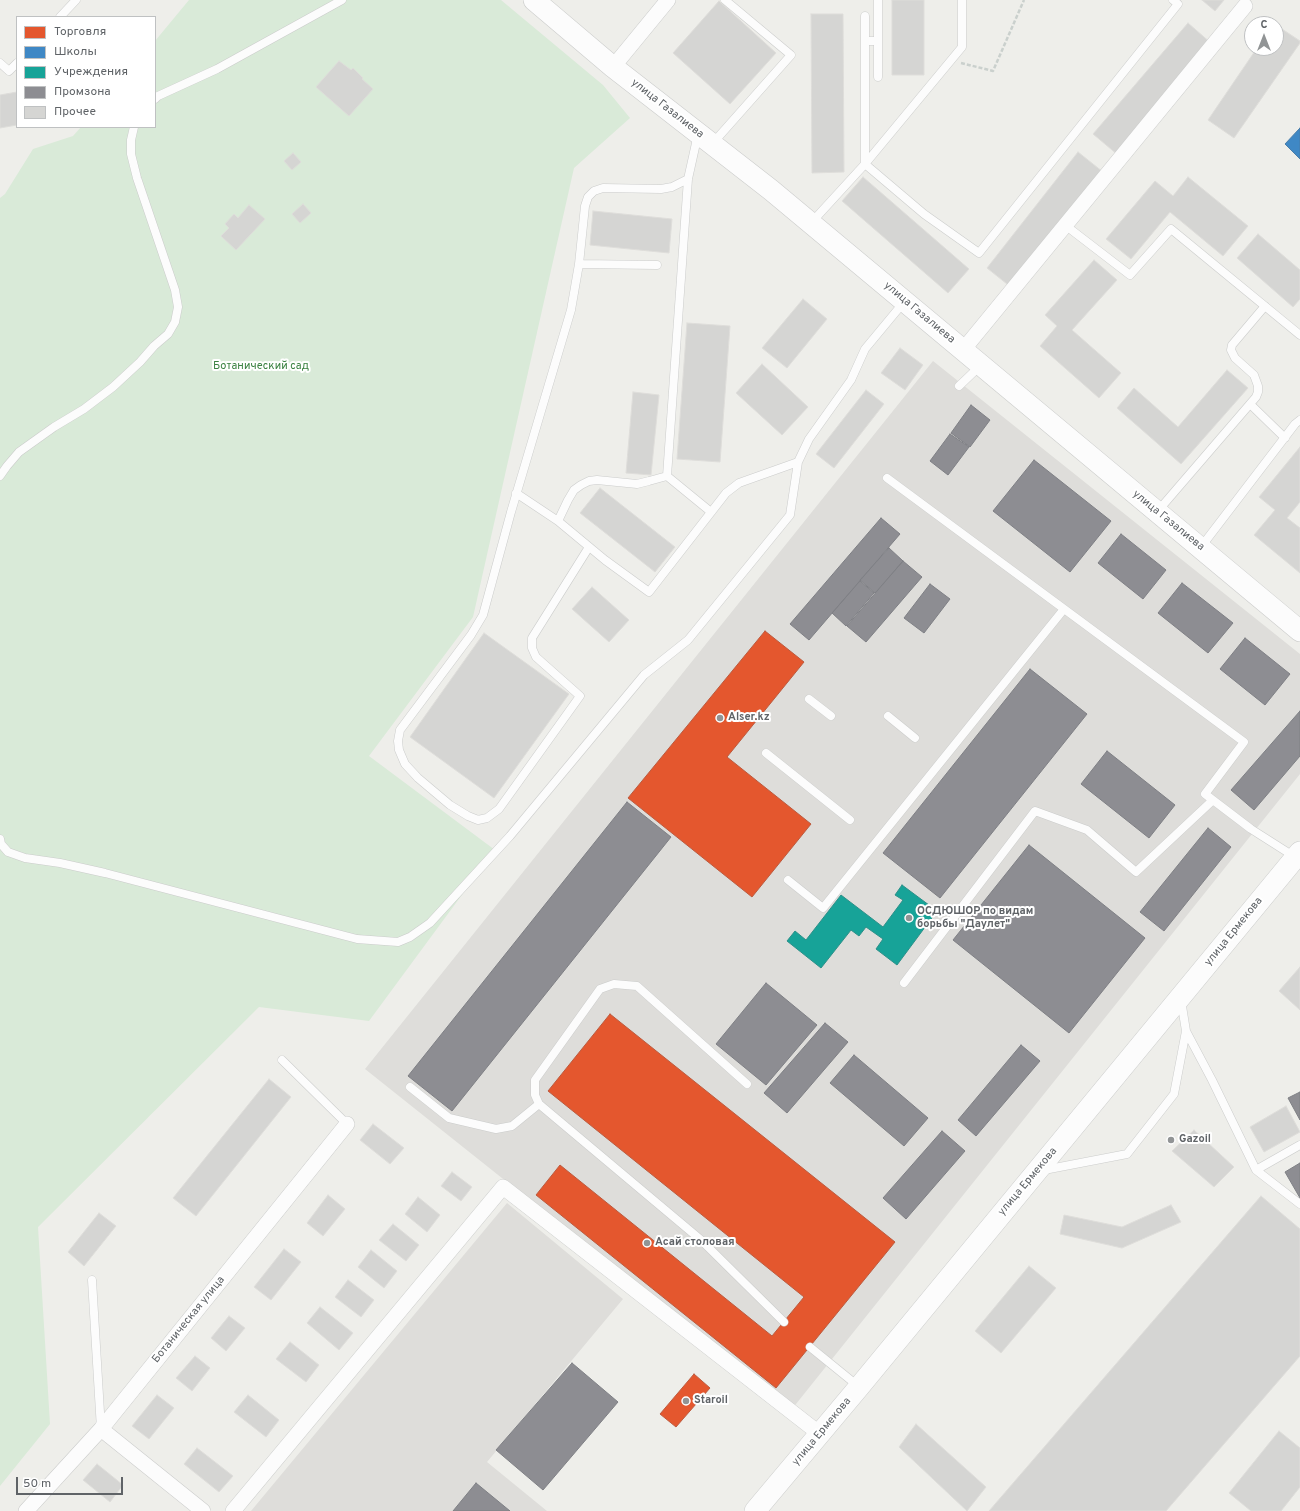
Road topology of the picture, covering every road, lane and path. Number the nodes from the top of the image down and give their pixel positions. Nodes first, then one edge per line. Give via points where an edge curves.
1 (76, 0) edge
2 (342, 0) edge
3 (534, 0) edge
4 (668, 0) edge
5 (725, 0) edge
6 (878, 0) edge
7 (962, 0) edge
8 (1024, 0) edge
9 (1173, 0) edge
10 (1245, 6) dead end
11 (61, 16) edge
12 (865, 16) dead end
13 (865, 42) junction
14 (878, 42) junction
15 (951, 61) junction
16 (0, 63) edge
17 (16, 64) edge
18 (613, 67) junction
19 (878, 77) dead end
20 (156, 98) edge
21 (134, 128) edge
22 (705, 139) junction
23 (865, 164) junction
24 (688, 179) junction
25 (811, 223) junction
26 (1065, 225) junction
27 (579, 264) junction
28 (657, 265) dead end
29 (905, 302) junction
30 (1265, 306) junction
31 (1300, 335) edge
32 (963, 350) junction
33 (980, 365) junction
34 (959, 386) dead end
35 (1250, 404) junction
36 (1300, 420) edge
37 (1285, 438) junction
38 (798, 462) junction
39 (0, 476) edge
40 (668, 476) junction
41 (887, 478) dead end
42 (516, 493) junction
43 (711, 512) junction
44 (1157, 512) junction
45 (558, 521) junction
46 (589, 547) junction
47 (1201, 547) junction
48 (1064, 609) junction
49 (1300, 631) edge
50 (809, 699) dead end
51 (831, 716) dead end
52 (888, 716) dead end
53 (915, 738) dead end
54 (766, 753) dead end
55 (1213, 800) junction
56 (850, 820) dead end
57 (0, 839) edge
58 (1298, 854) edge
59 (788, 880) dead end
60 (904, 983) dead end
61 (1180, 997) junction
62 (1186, 1031) junction
63 (282, 1060) dead end
64 (747, 1084) dead end
65 (410, 1087) dead end
66 (539, 1104) junction
67 (347, 1124) joint
68 (1300, 1145) edge
69 (1256, 1170) junction
70 (1037, 1171) junction
71 (1300, 1204) edge
72 (92, 1280) dead end
73 (784, 1322) dead end
74 (810, 1347) dead end
75 (859, 1387) junction
76 (100, 1429) junction
77 (820, 1434) junction
78 (26, 1511) edge
79 (203, 1511) edge
80 (233, 1511) edge
81 (755, 1511) edge

1 - 11 lane
2 - 20 lane via 217,69
3 - 18 main road, улица Газалиева
4 - 18 street
5 - 22 lane via 791,55
6 - 14 lane
7 - 15 lane via 962,47
8 - 15 path via 993,71
9 - 23 lane via 1178,4 979,253 924,214
10 - 26 street
12 - 13 lane
13 - 14 lane
13 - 23 lane
14 - 19 lane
15 - 23 lane
16 - 17 lane via 9,71
18 - 22 main road, улица Газалиева
21 - 39 lane via 130,140 131,154 175,290 178,308 175,322 168,334 113,388 19,452
22 - 24 lane
22 - 25 main road, улица Газалиева
23 - 25 lane
24 - 27 lane via 661,189 603,188 594,191 588,197 585,206
24 - 40 lane
25 - 29 main road, улица Газалиева
26 - 30 lane via 1130,275 1171,229
26 - 32 street
27 - 28 lane
27 - 42 lane via 572,310
29 - 32 main road, улица Газалиева
29 - 38 lane via 865,349 851,380 809,439
30 - 31 lane
30 - 35 lane via 1232,345 1231,350 1235,358 1254,375 1258,392
32 - 33 main road, улица Газалиева
33 - 34 lane
33 - 44 main road, улица Газалиева
35 - 37 lane
35 - 44 lane
36 - 37 lane
37 - 47 lane
38 - 43 lane via 739,483 726,493
38 - 57 lane via 790,515 688,640 644,675 510,836 430,923 410,937 398,942 357,939 105,872 25,858 8,852
40 - 43 lane
40 - 45 lane via 637,484 597,480 580,484 568,500
41 - 48 lane
42 - 45 lane
42 - 46 lane via 483,615 400,730 399,736 399,750 405,764 450,805 468,816 478,820 487,818 499,809 580,696 536,657 532,648 532,638
43 - 46 lane via 649,592
44 - 47 main road, улица Газалиева
45 - 46 lane
47 - 49 main road, улица Газалиева
48 - 55 lane via 1244,742 1205,794
48 - 59 lane via 823,908
50 - 51 lane
52 - 53 lane
54 - 56 lane
55 - 58 lane via 1251,829
55 - 60 lane via 1136,872 1087,830 1035,811
58 - 61 main road, улица Ермекова
61 - 62 lane
61 - 70 main road, улица Ермекова
62 - 69 lane
62 - 70 lane via 1174,1094 1127,1154
63 - 67 lane
64 - 66 lane via 637,986 614,984 600,989 535,1080 535,1095
65 - 66 lane via 449,1118 496,1129 512,1126
66 - 73 lane via 701,1240
67 - 76 street, Ботаническая улица
68 - 69 lane
69 - 71 lane
70 - 75 main road, улица Ермекова
72 - 76 lane
74 - 75 lane
75 - 77 main road, улица Ермекова
76 - 78 street, Ботаническая улица
76 - 79 street
77 - 80 street via 503,1187
77 - 81 main road, улица Ермекова

